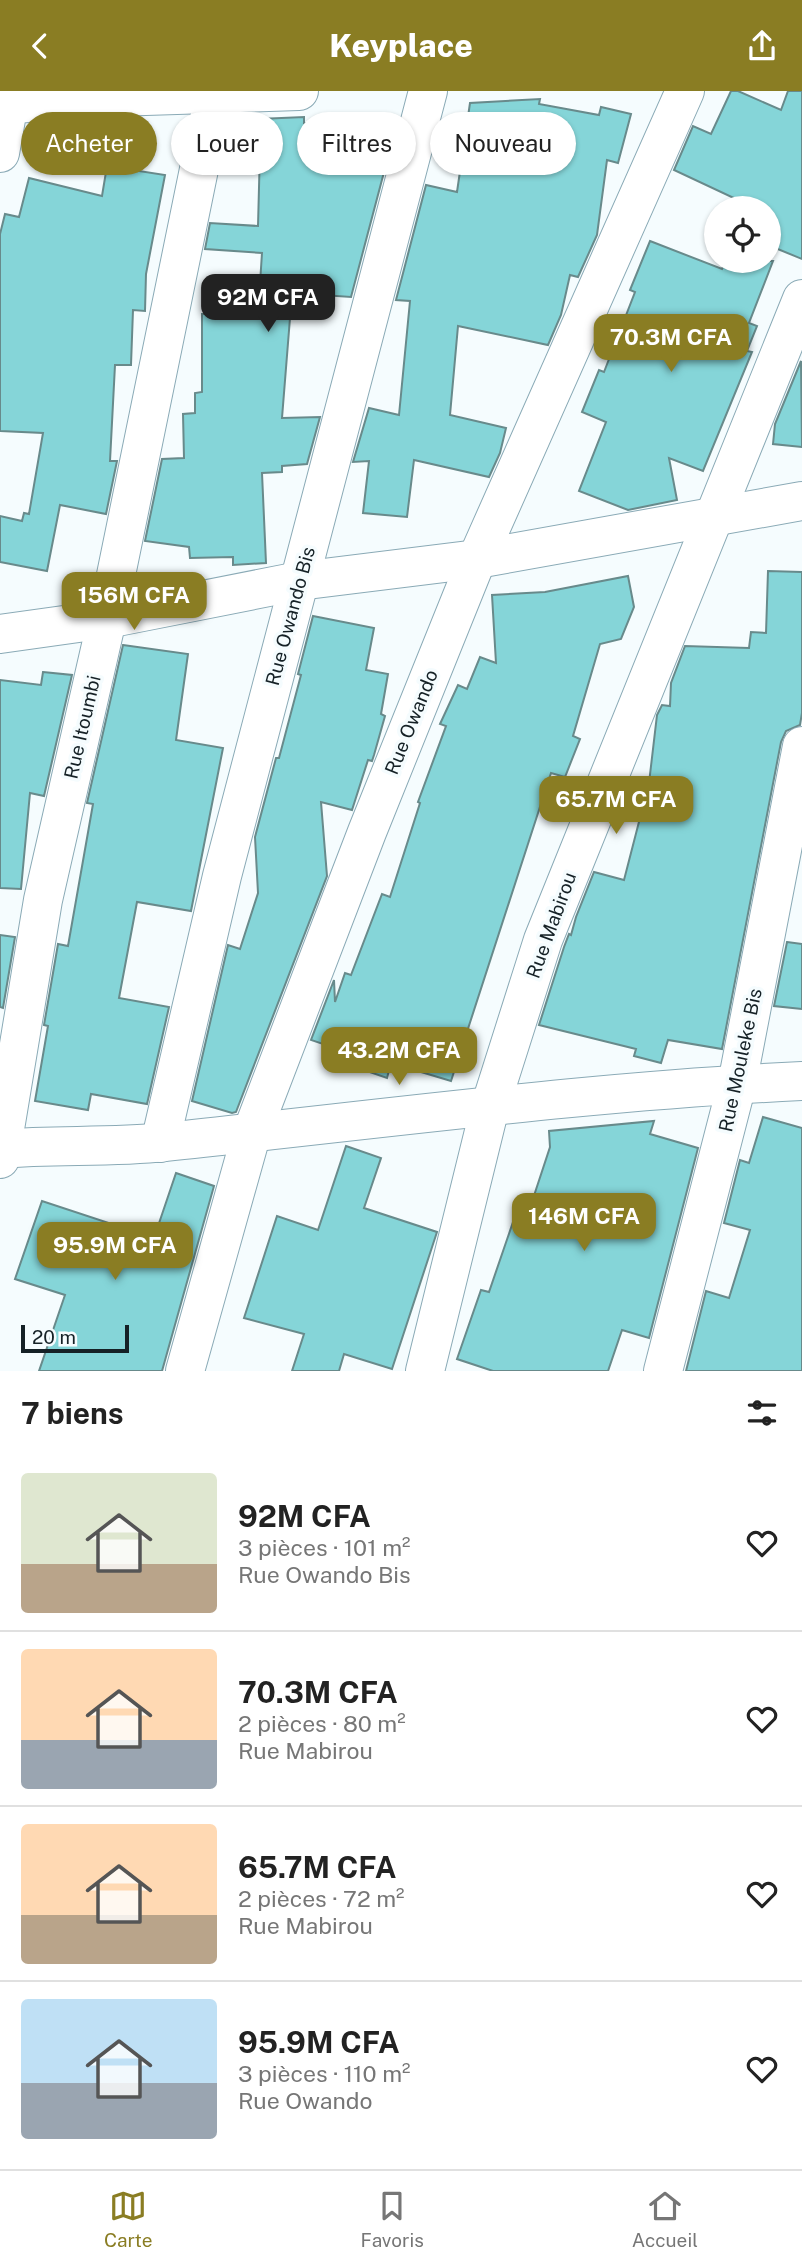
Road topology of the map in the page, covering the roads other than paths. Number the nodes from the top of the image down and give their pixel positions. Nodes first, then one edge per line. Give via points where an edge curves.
1 (299, 91) edge
2 (428, 91) edge
3 (685, 91) edge
4 (214, 93) edge
5 (7, 100) edge
6 (0, 153) edge
7 (802, 299) edge
8 (802, 501) edge
9 (713, 516) junction
10 (477, 559) junction
11 (299, 581) junction
12 (107, 618) junction
13 (0, 634) edge
14 (802, 745) edge
15 (802, 1080) edge
16 (737, 1084) junction
17 (490, 1107) junction
18 (252, 1132) junction
19 (160, 1143) junction
20 (1, 1152) edge
21 (185, 1371) edge
22 (425, 1371) edge
23 (663, 1371) edge

1 - 4 street
2 - 11 street, Rue Owando Bis
3 - 10 street, Rue Owando
4 - 5 street
4 - 12 street, Rue Itoumbi
5 - 6 street
7 - 9 street, Rue Mabirou
8 - 9 street
9 - 10 street
9 - 17 street, Rue Mabirou via 543,940
10 - 11 street
10 - 18 street, Rue Owando
11 - 12 street
11 - 19 street, Rue Owando Bis via 222,876
12 - 13 street
12 - 20 street, Rue Itoumbi via 43,900
14 - 16 street, Rue Mouleke Bis
15 - 16 street
16 - 17 street
16 - 23 street, Rue Mouleke Bis
17 - 18 street
17 - 22 street, Rue Mabirou
18 - 19 street
18 - 21 street, Rue Owando
19 - 20 street

